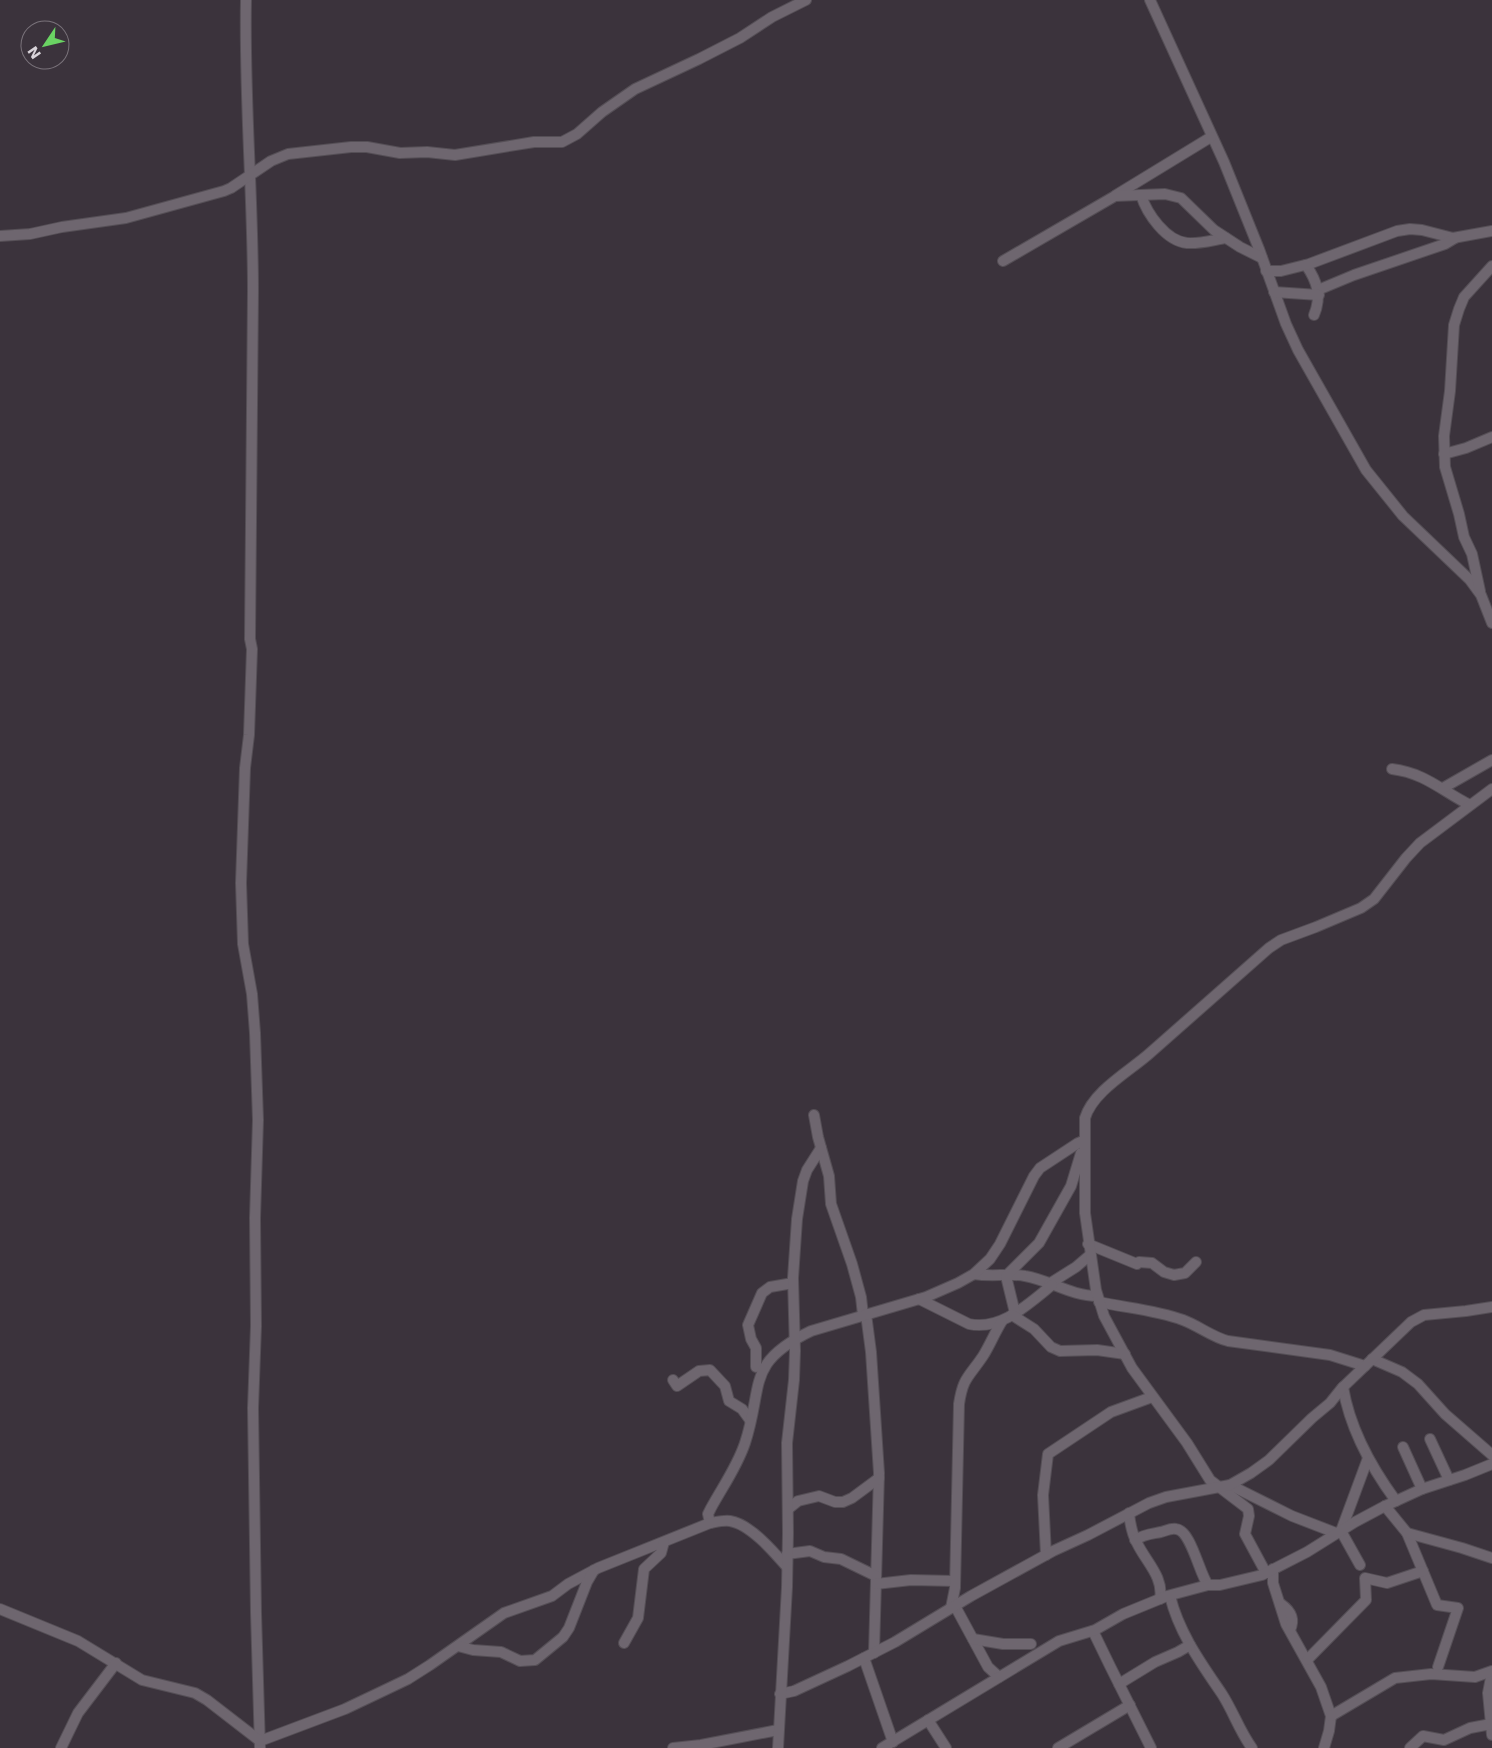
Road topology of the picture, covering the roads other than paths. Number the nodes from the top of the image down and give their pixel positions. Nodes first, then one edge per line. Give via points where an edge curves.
1 (246, 0) edge
2 (806, 0) edge
3 (1150, 0) edge
4 (1211, 137) junction
5 (250, 175) junction
6 (1141, 195) junction
7 (1114, 196) junction
8 (1492, 231) edge
9 (0, 236) edge
10 (1254, 236) junction
11 (1226, 238) junction
12 (1456, 238) junction
13 (1240, 247) junction
14 (1262, 258) junction
15 (1003, 261) dead end
16 (1306, 265) junction
17 (1492, 266) edge
18 (1266, 271) junction
19 (1274, 292) junction
20 (1318, 292) junction
21 (1314, 315) dead end
22 (1492, 437) edge
23 (1444, 454) junction
24 (1481, 595) junction
25 (1492, 623) edge
26 (1492, 760) edge
27 (1392, 769) dead end
28 (1443, 788) junction
29 (1492, 790) edge
30 (1470, 805) junction
31 (814, 1115) dead end
32 (1085, 1140) junction
33 (821, 1148) junction
34 (1088, 1244) junction
35 (1090, 1255) junction
36 (1196, 1262) dead end
37 (974, 1274) junction
38 (1006, 1276) junction
39 (793, 1283) junction
40 (1051, 1285) junction
41 (919, 1299) junction
42 (1098, 1299) junction
43 (1492, 1307) edge
44 (1013, 1314) junction
45 (865, 1315) junction
46 (1002, 1321) junction
47 (795, 1339) junction
48 (1125, 1354) junction
49 (1368, 1363) junction
50 (756, 1367) dead end
51 (673, 1380) dead end
52 (1343, 1387) junction
53 (1152, 1396) junction
54 (750, 1420) junction
55 (1430, 1438) dead end
56 (1403, 1447) dead end
57 (1492, 1455) edge
58 (1368, 1458) junction
59 (1492, 1464) edge
60 (879, 1478) junction
61 (1450, 1480) junction
62 (1230, 1485) junction
63 (1219, 1487) junction
64 (1422, 1489) junction
65 (1396, 1501) junction
66 (1385, 1506) junction
67 (788, 1509) junction
68 (1128, 1513) junction
69 (710, 1522) junction
70 (1338, 1532) junction
71 (1408, 1533) junction
72 (1135, 1540) junction
73 (664, 1542) junction
74 (787, 1554) junction
75 (1046, 1555) junction
76 (1492, 1558) edge
77 (1360, 1565) dead end
78 (787, 1567) junction
79 (595, 1570) junction
80 (1270, 1571) junction
81 (1423, 1571) junction
82 (876, 1580) junction
83 (955, 1581) junction
84 (1208, 1585) junction
85 (1165, 1598) junction
86 (953, 1607) junction
87 (0, 1609) edge
88 (1093, 1631) junction
89 (973, 1639) junction
90 (624, 1643) dead end
91 (1030, 1644) dead end
92 (1190, 1645) junction
93 (458, 1646) junction
94 (874, 1653) junction
95 (864, 1658) junction
96 (1307, 1660) junction
97 (116, 1663) junction
98 (1438, 1667) dead end
99 (1492, 1672) edge
100 (1000, 1677) junction
101 (1119, 1684) junction
102 (780, 1694) junction
103 (1130, 1705) junction
104 (1330, 1716) junction
105 (928, 1720) junction
106 (1491, 1724) edge
107 (778, 1730) junction
108 (1492, 1735) edge
109 (893, 1742) junction
110 (260, 1744) edge
111 (61, 1748) edge
112 (672, 1748) edge
113 (778, 1748) edge
114 (882, 1748) edge
115 (946, 1748) edge
116 (1058, 1748) edge
117 (1151, 1748) edge
118 (1252, 1748) edge
119 (1324, 1748) edge
120 (1410, 1748) edge

1 - 5 street
2 - 5 street via 740,38 635,88 562,142 534,142 454,155 400,153 351,146 288,154
3 - 4 street
4 - 7 street
4 - 10 street
5 - 9 street via 224,191 126,218
5 - 110 street via 253,290 252,649 241,883 243,944 255,1033 258,1120 253,1408
6 - 7 street
6 - 11 street via 1165,194 1181,198
6 - 11 street via 1150,216 1181,242 1198,243
7 - 15 street
8 - 12 street
10 - 13 street
10 - 14 street
11 - 13 street
12 - 16 street via 1422,230 1397,231
12 - 20 street via 1354,275
13 - 14 street
14 - 18 street
16 - 18 street
16 - 20 street
17 - 23 street via 1464,297 1454,325
18 - 19 street
19 - 20 street
19 - 24 street via 1293,340 1366,470 1402,516 1451,560
20 - 21 street
22 - 23 street
23 - 24 street
24 - 25 street
26 - 28 street
27 - 28 street via 1419,775
28 - 30 street
29 - 30 street
30 - 32 street via 1410,852 1374,900 1269,948 1106,1089 1087,1112
31 - 33 street
32 - 34 street
32 - 37 street via 1037,1172 1000,1244
32 - 38 street via 1071,1186 1039,1243
33 - 39 street via 807,1170 799,1199
33 - 45 street via 829,1176 831,1204 852,1264
34 - 35 street
34 - 36 street via 1137,1264 1152,1264 1174,1276 1185,1273
35 - 40 street
35 - 42 street
37 - 38 street
37 - 41 street
38 - 40 street via 1028,1276
38 - 44 street
39 - 47 street
39 - 50 street via 770,1287 762,1293 748,1326 756,1348
40 - 42 street
40 - 44 street
41 - 45 street
41 - 46 street via 969,1324 992,1325
42 - 48 street
42 - 49 street via 1167,1315 1194,1324 1218,1339
43 - 49 street via 1424,1315 1411,1322
44 - 46 street
44 - 48 street via 1052,1348
45 - 47 street
45 - 60 street
46 - 83 street via 961,1390
47 - 54 street via 776,1353 762,1370
47 - 67 street via 787,1443
48 - 53 street
49 - 52 street
49 - 57 street via 1402,1372
51 - 54 street via 677,1386 699,1371 710,1370 724,1386 729,1401 742,1409
52 - 58 street via 1349,1414
52 - 62 street via 1269,1460
53 - 63 street via 1210,1480
53 - 75 street via 1110,1412 1048,1454 1043,1495
54 - 69 street via 733,1471 708,1514
55 - 61 street
56 - 64 street
58 - 65 street
58 - 70 street
59 - 61 street
60 - 67 street via 843,1502 819,1496 798,1501
60 - 82 street
61 - 64 street
62 - 63 street
62 - 70 street via 1292,1516
63 - 68 street via 1166,1497
63 - 80 street via 1248,1509 1245,1534
64 - 65 street
65 - 66 street
66 - 70 street
66 - 71 street
67 - 74 street
68 - 72 street
68 - 75 street
69 - 73 street
69 - 78 street via 730,1521 740,1525 764,1542
70 - 77 street
70 - 80 street via 1317,1547
71 - 76 street
71 - 81 street
72 - 84 street via 1154,1532 1180,1530 1190,1540
72 - 85 street via 1160,1582
73 - 79 street
73 - 90 street via 661,1553 644,1569 638,1618
74 - 78 street
74 - 82 street via 810,1551 841,1559
75 - 86 street
78 - 102 street
79 - 93 street via 552,1596 504,1613
79 - 93 street via 569,1628 535,1660 520,1661 500,1652
80 - 84 street via 1233,1583
80 - 96 street via 1281,1603 1291,1616 1290,1630
81 - 96 street via 1387,1583 1365,1578 1366,1600
81 - 98 street via 1437,1605 1458,1608
82 - 83 street
82 - 94 street
83 - 86 street
84 - 85 street
85 - 88 street via 1123,1614
85 - 92 street
86 - 89 street
86 - 94 street
87 - 97 street via 78,1641
88 - 100 street via 1059,1641
88 - 101 street
89 - 91 street
89 - 100 street via 988,1667
92 - 101 street
92 - 118 street
93 - 110 street via 408,1679
94 - 95 street
95 - 102 street via 794,1691
95 - 109 street
96 - 104 street via 1321,1687
97 - 110 street via 142,1680 195,1693 208,1700
97 - 111 street via 82,1708
99 - 104 street via 1475,1677 1431,1674 1395,1678
99 - 106 street via 1488,1693
100 - 105 street
101 - 103 street
102 - 107 street
103 - 116 street
103 - 117 street
104 - 119 street via 1330,1731
105 - 109 street
105 - 115 street
106 - 108 street
106 - 120 street via 1470,1728 1444,1740 1423,1736
107 - 112 street
107 - 113 street
109 - 114 street

